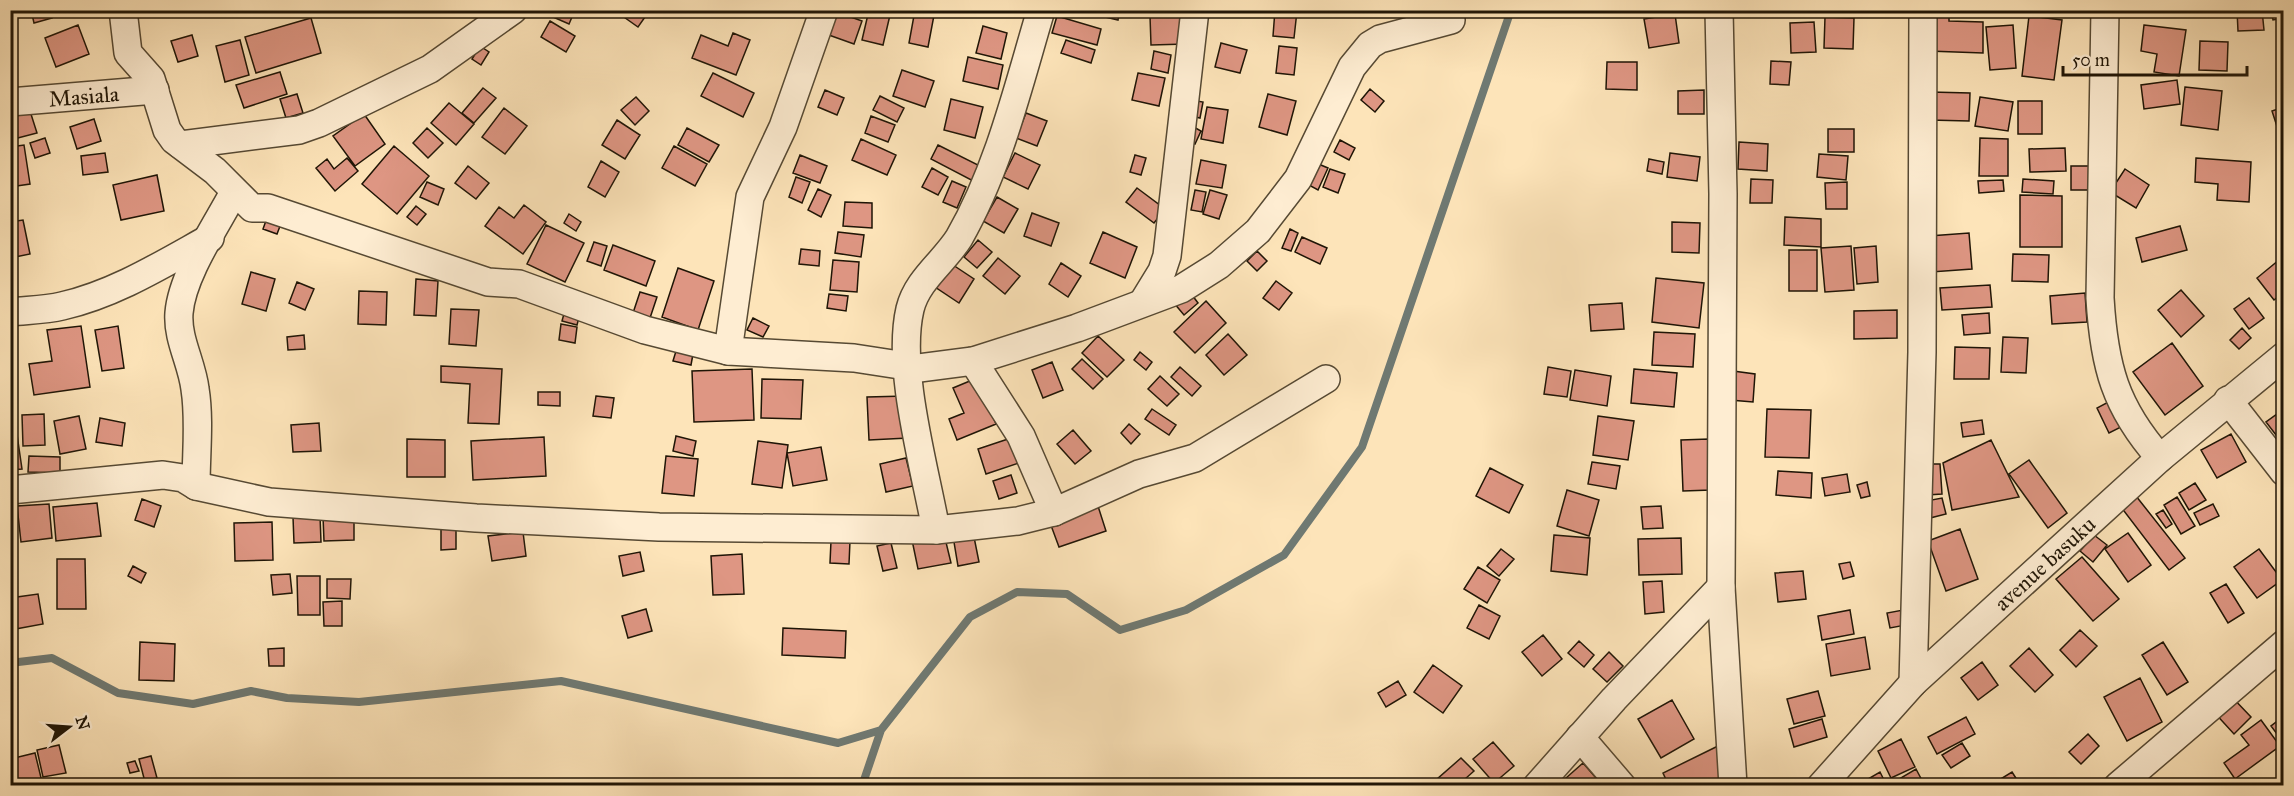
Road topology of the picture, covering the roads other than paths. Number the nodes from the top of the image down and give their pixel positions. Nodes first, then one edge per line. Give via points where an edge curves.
1 (123, 10) edge
2 (513, 10) edge
3 (824, 10) edge
4 (1041, 10) edge
5 (1196, 10) edge
6 (1719, 10) edge
7 (1923, 10) edge
8 (2105, 10) edge
9 (1451, 20) dead end
10 (155, 90) junction
11 (10, 102) edge
12 (181, 145) junction
13 (234, 192) junction
14 (210, 238) junction
15 (1143, 302) junction
16 (10, 312) edge
17 (728, 351) junction
18 (2283, 356) edge
19 (973, 361) junction
20 (905, 367) junction
21 (1326, 379) dead end
22 (2228, 400) junction
23 (2160, 458) junction
24 (2283, 472) edge
25 (196, 486) junction
26 (10, 490) edge
27 (1054, 512) junction
28 (936, 530) junction
29 (1721, 587) junction
30 (2283, 644) edge
31 (1913, 682) junction
32 (1580, 738) junction
33 (1537, 786) edge
34 (1622, 786) edge
35 (1733, 786) edge
36 (1821, 786) edge
37 (2118, 786) edge

1 - 10 street via 128,53 151,79
2 - 12 street via 430,69 319,123 298,130
3 - 17 street via 783,127 750,196
4 - 20 street via 999,152 958,238 919,288 910,309
5 - 15 street via 1167,256
6 - 29 street via 1723,194
7 - 31 street via 1922,352
8 - 23 street via 2100,298 2103,345 2112,382 2142,438
9 - 15 street via 1370,45 1352,67 1298,179 1258,231 1197,281
10 - 11 street, Masiala
10 - 12 street via 167,130
12 - 13 street
13 - 14 street
13 - 17 street via 252,208 268,208 488,282 519,284 645,330
14 - 16 street via 135,279 77,302
14 - 25 street via 190,277 179,311 179,332 196,392
15 - 19 street
17 - 20 street via 854,358
18 - 22 street, avenue basuku
19 - 20 street
19 - 27 street via 1021,436
20 - 28 street
21 - 27 street via 1203,454 1140,474
22 - 23 street, avenue basuku
22 - 24 street
23 - 31 street, avenue basuku
25 - 26 street via 183,478 163,475
25 - 28 street via 269,502 476,518 659,527
27 - 28 street via 1018,521
29 - 32 street
29 - 35 street
30 - 37 street
31 - 36 street, avenue basuku
32 - 33 street
32 - 34 street

